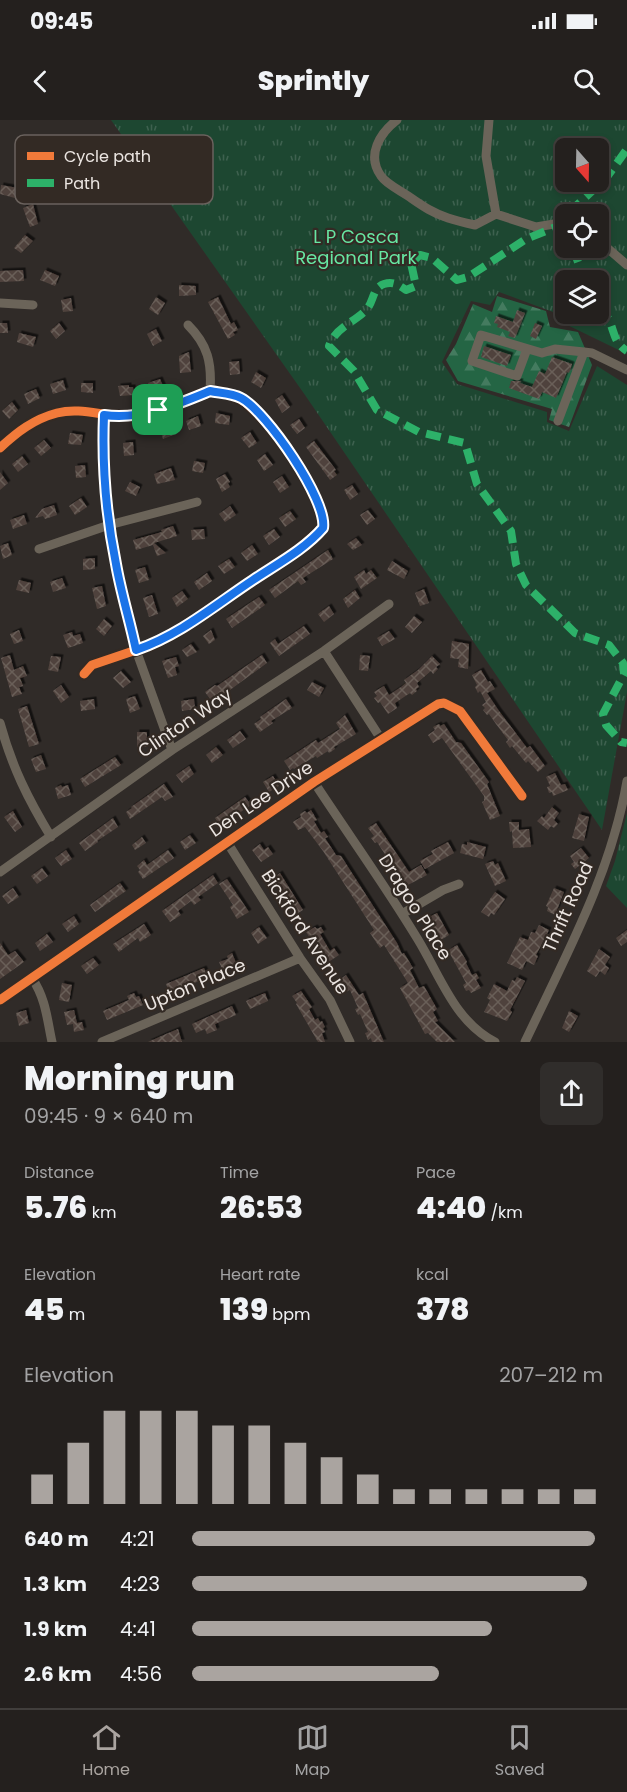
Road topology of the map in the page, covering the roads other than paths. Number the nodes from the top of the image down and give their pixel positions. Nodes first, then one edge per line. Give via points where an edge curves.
1 (398, 120) edge
2 (489, 120) edge
3 (496, 214) junction
4 (555, 224) edge
5 (609, 249) edge
6 (627, 265) edge
7 (0, 303) edge
8 (33, 305) dead end
9 (188, 325) dead end
10 (527, 349) junction
11 (584, 352) junction
12 (627, 370) edge
13 (210, 391) junction
14 (104, 415) junction
15 (558, 421) dead end
16 (0, 448) edge
17 (197, 502) dead end
18 (109, 525) junction
19 (39, 549) dead end
20 (389, 604) dead end
21 (136, 650) junction
22 (324, 651) junction
23 (84, 674) dead end
24 (0, 723) edge
25 (381, 739) junction
26 (172, 750) junction
27 (4, 753) edge
28 (627, 781) edge
29 (314, 782) junction
30 (522, 796) dead end
31 (51, 837) junction
32 (227, 842) junction
33 (0, 872) edge
34 (459, 884) dead end
35 (402, 914) junction
36 (300, 958) junction
37 (32, 978) junction
38 (0, 1000) edge
39 (52, 1042) edge
40 (102, 1042) edge
41 (350, 1042) edge
42 (495, 1042) edge
43 (525, 1042) edge

1 - 3 street via 386,128 374,153 382,177 423,207 448,218 475,225
2 - 3 street via 486,156
3 - 4 street via 536,227
5 - 6 street
7 - 8 street
9 - 13 street via 204,343
10 - 10 street via 517,376 472,361 481,335
10 - 11 street via 542,353 555,349
11 - 12 street
11 - 15 street
13 - 14 street via 147,413 127,417
13 - 21 street via 242,399 259,413 313,492 323,515 323,528 194,621
14 - 16 street via 85,410 56,413 22,429
14 - 18 street
17 - 18 street
18 - 19 street
18 - 21 street
20 - 22 street, Clinton Way
21 - 23 street via 92,665
21 - 26 street
22 - 25 street
22 - 26 street, Clinton Way
24 - 27 street
25 - 29 street, Den Lee Drive
25 - 30 street, Den Lee Drive via 438,704 450,705 465,717
26 - 31 street, Clinton Way
27 - 31 street
28 - 43 street, Thrift Road via 611,848 595,892
29 - 32 street, Den Lee Drive
29 - 35 street, Dragoo Place
31 - 33 street, Clinton Way
32 - 36 street, Bickford Avenue
32 - 37 street, Den Lee Drive
34 - 35 street
35 - 42 street, Dragoo Place via 459,1011
36 - 40 street, Upton Place
36 - 41 street, Bickford Avenue via 330,1000
37 - 38 street, Den Lee Drive
37 - 39 street via 45,1005

